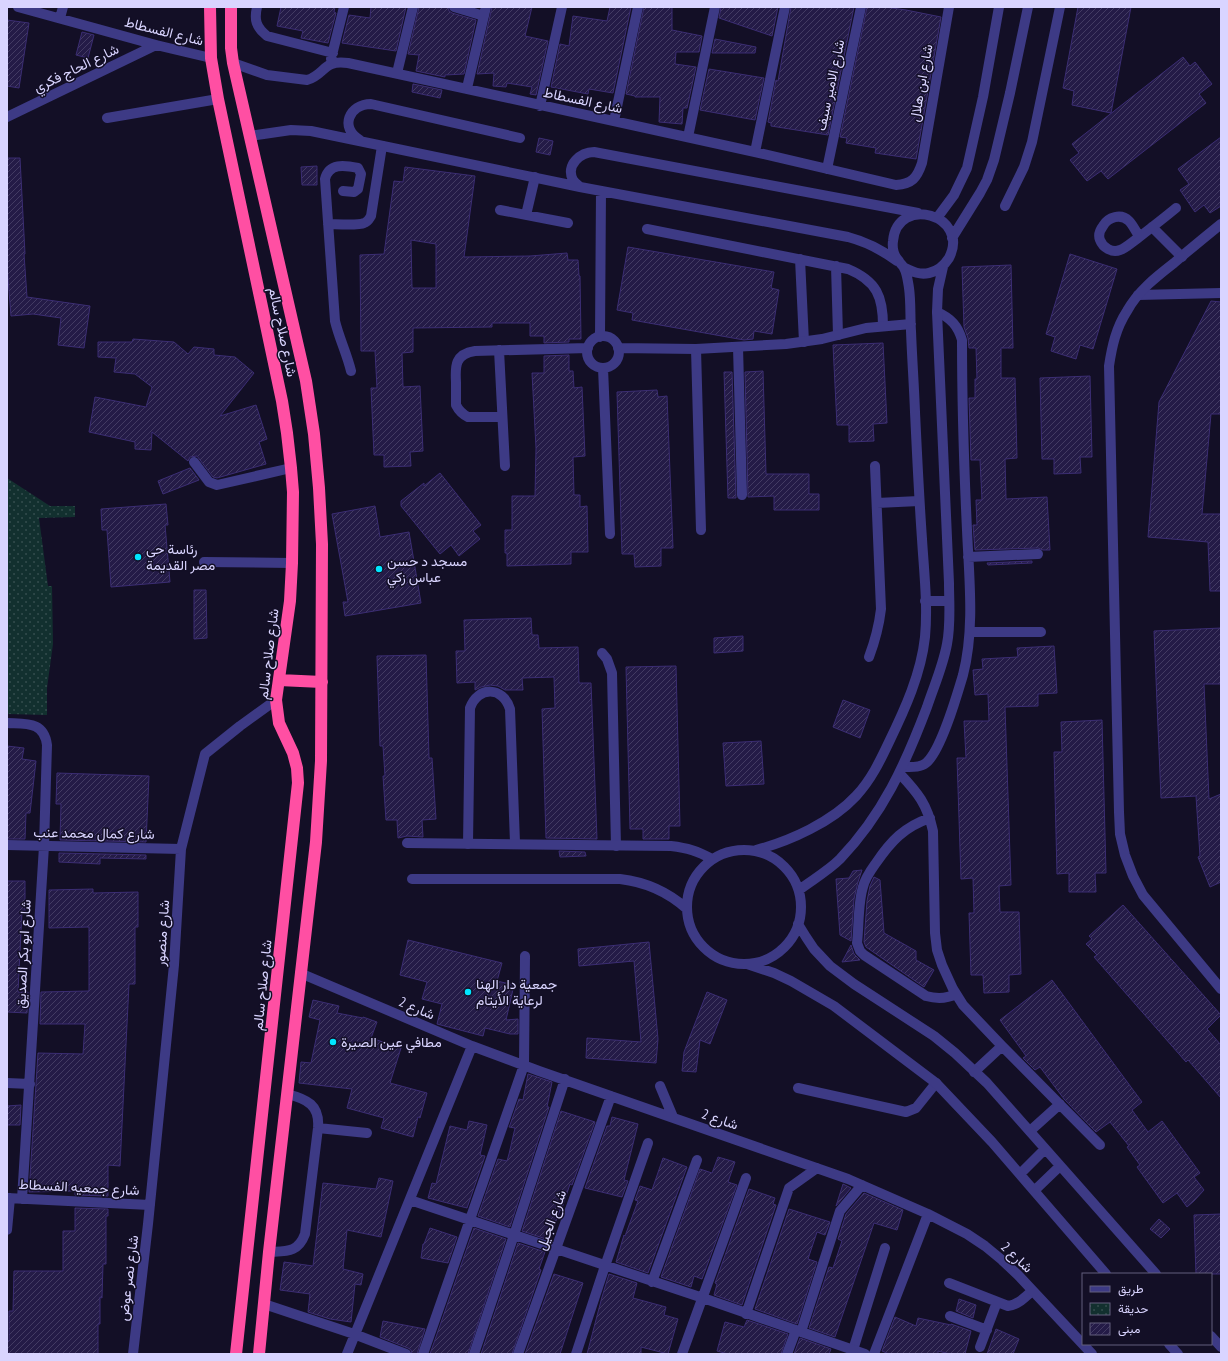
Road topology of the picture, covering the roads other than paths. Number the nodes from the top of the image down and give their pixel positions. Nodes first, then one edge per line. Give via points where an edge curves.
1 (18, 7) edge
2 (62, 7) edge
3 (210, 7) edge
4 (231, 7) edge
5 (257, 7) edge
6 (344, 7) edge
7 (413, 7) edge
8 (454, 7) edge
9 (562, 7) edge
10 (638, 7) edge
11 (714, 7) edge
12 (786, 7) edge
13 (861, 7) edge
14 (949, 7) edge
15 (999, 7) edge
16 (1028, 7) edge
17 (1060, 7) edge
18 (485, 12) edge
19 (60, 18) junction
20 (156, 45) junction
21 (333, 53) junction
22 (211, 58) junction
23 (234, 64) junction
24 (330, 64) junction
25 (397, 73) junction
26 (467, 88) junction
27 (218, 99) junction
28 (540, 106) junction
29 (7, 117) edge
30 (107, 118) dead end
31 (614, 121) junction
32 (250, 136) junction
33 (688, 137) junction
34 (520, 138) dead end
35 (362, 141) junction
36 (382, 146) junction
37 (755, 152) junction
38 (922, 164) joint
39 (827, 169) junction
40 (535, 177) junction
41 (360, 180) junction
42 (376, 182) junction
43 (580, 187) junction
44 (601, 190) junction
45 (343, 191) dead end
46 (1005, 206) dead end
47 (1176, 208) dead end
48 (500, 210) dead end
49 (922, 214) junction
50 (526, 215) junction
51 (938, 218) junction
52 (568, 223) dead end
53 (328, 224) junction
54 (1221, 224) edge
55 (1152, 227) junction
56 (647, 229) dead end
57 (1140, 236) dead end
58 (952, 238) junction
59 (1182, 257) junction
60 (800, 259) junction
61 (902, 265) junction
62 (836, 266) junction
63 (943, 266) junction
64 (1221, 293) edge
65 (1138, 295) junction
66 (937, 312) junction
67 (911, 324) junction
68 (883, 326) junction
69 (838, 334) junction
70 (600, 337) junction
71 (804, 342) junction
72 (738, 347) junction
73 (588, 348) junction
74 (618, 348) junction
75 (696, 349) junction
76 (499, 350) junction
77 (603, 368) junction
78 (351, 372) dead end
79 (502, 417) junction
80 (194, 462) dead end
81 (505, 466) dead end
82 (875, 466) dead end
83 (291, 468) junction
84 (742, 495) dead end
85 (919, 501) junction
86 (877, 503) junction
87 (701, 530) dead end
88 (610, 534) dead end
89 (1038, 554) dead end
90 (968, 557) junction
91 (204, 562) dead end
92 (292, 563) junction
93 (926, 601) junction
94 (949, 601) junction
95 (970, 632) junction
96 (1041, 632) dead end
97 (602, 653) dead end
98 (869, 657) dead end
99 (279, 680) junction
100 (322, 682) junction
101 (276, 700) junction
102 (7, 723) edge
103 (901, 771) junction
104 (930, 818) junction
105 (407, 843) dead end
106 (468, 844) junction
107 (515, 844) junction
108 (7, 845) edge
109 (44, 846) junction
110 (616, 846) junction
111 (181, 849) junction
112 (756, 850) junction
113 (712, 859) junction
114 (412, 880) dead end
115 (799, 890) junction
116 (687, 909) junction
117 (798, 924) junction
118 (525, 956) dead end
119 (747, 964) junction
120 (300, 973) junction
121 (1221, 989) edge
122 (956, 994) junction
123 (472, 1046) junction
124 (1002, 1046) junction
125 (524, 1065) junction
126 (974, 1072) junction
127 (564, 1080) junction
128 (7, 1083) edge
129 (936, 1083) junction
130 (30, 1084) junction
131 (660, 1086) dead end
132 (798, 1088) dead end
133 (287, 1094) junction
134 (611, 1096) junction
135 (1060, 1104) junction
136 (673, 1117) junction
137 (318, 1128) junction
138 (1030, 1130) junction
139 (367, 1133) dead end
140 (648, 1143) dead end
141 (1100, 1145) dead end
142 (1045, 1149) junction
143 (697, 1160) dead end
144 (1060, 1166) junction
145 (817, 1168) junction
146 (1020, 1174) junction
147 (746, 1178) dead end
148 (862, 1185) junction
149 (1035, 1190) junction
150 (8, 1198) edge
151 (22, 1198) junction
152 (410, 1200) junction
153 (150, 1205) junction
154 (928, 1214) junction
155 (470, 1220) junction
156 (7, 1230) edge
157 (514, 1235) junction
158 (885, 1248) dead end
159 (555, 1249) junction
160 (269, 1252) junction
161 (605, 1266) junction
162 (1105, 1273) edge
163 (1155, 1273) edge
164 (652, 1282) junction
165 (948, 1283) dead end
166 (1032, 1291) junction
167 (703, 1298) junction
168 (997, 1302) junction
169 (264, 1304) junction
170 (746, 1314) junction
171 (950, 1316) dead end
172 (987, 1330) junction
173 (798, 1331) junction
174 (354, 1334) junction
175 (1212, 1337) edge
176 (1082, 1344) edge
177 (1083, 1345) edge
178 (1170, 1345) edge
179 (980, 1347) dead end
180 (1221, 1348) edge
181 (853, 1350) junction
182 (133, 1354) edge
183 (236, 1354) edge
184 (259, 1354) edge
185 (347, 1354) edge
186 (406, 1354) edge
187 (423, 1354) edge
188 (474, 1354) edge
189 (518, 1354) edge
190 (576, 1354) edge
191 (682, 1354) edge
192 (787, 1354) edge
193 (866, 1354) edge
194 (874, 1354) edge
195 (1092, 1354) edge
196 (1178, 1354) edge

1 - 19 street, شارع الفسطاط
2 - 19 street
3 - 22 highway, شارع صلاح سالم
4 - 23 highway, شارع صلاح سالم via 231,48
5 - 21 street via 256,24 267,36
6 - 21 street
7 - 25 street
8 - 18 street
9 - 28 street
10 - 31 street
11 - 33 street
12 - 37 street
13 - 39 street, شارع الامير سيف
14 - 38 street, شارع ابن هلال
15 - 51 street via 983,98 967,168 954,195
16 - 58 street via 994,160 980,193
17 - 46 street via 1032,142 1024,167
18 - 26 street
19 - 20 street, شارع الفسطاط
20 - 22 street, شارع الفسطاط
20 - 29 street, شارع الحاج فكري
21 - 24 street
22 - 27 highway, شارع صلاح سالم
23 - 24 street via 267,75 307,80
23 - 32 highway, شارع صلاح سالم
24 - 25 street, شارع الفسطاط via 341,62
25 - 26 street, شارع الفسطاط
26 - 28 street, شارع الفسطاط
27 - 30 street
27 - 83 highway, شارع صلاح سالم via 282,401
28 - 31 street, شارع الفسطاط
31 - 33 street, شارع الفسطاط
32 - 35 street via 301,130
32 - 100 highway, شارع صلاح سالم via 306,381 314,434 322,544
33 - 37 street, شارع الفسطاط
34 - 35 street via 364,104 352,112 348,126 351,133
35 - 36 street
36 - 40 street
36 - 42 street
37 - 39 street, شارع الفسطاط
38 - 39 street, شارع الفسطاط via 913,180 896,185
40 - 43 street
40 - 50 street
41 - 42 street
41 - 45 street via 356,191
41 - 53 street via 361,172 356,167 333,167 326,174
42 - 53 street via 371,216 366,222
43 - 44 street
43 - 49 street via 573,180 574,161 584,153 594,152
44 - 61 street via 848,237 875,247
44 - 70 street
47 - 55 street
48 - 50 street
49 - 51 street
49 - 61 street via 906,218 895,231 893,247
50 - 52 street
51 - 58 street via 949,230
53 - 78 street via 335,321
54 - 59 street
55 - 57 street
55 - 59 street
56 - 60 street
58 - 63 street via 951,253
59 - 65 street
60 - 62 street
60 - 71 street
61 - 63 street via 914,273 924,274 934,272
61 - 67 street via 910,304
62 - 68 street via 856,272 872,284 882,303
62 - 69 street
63 - 66 street
64 - 65 street
65 - 121 street via 1118,328 1109,366 1120,834 1132,876 1143,895
66 - 90 street via 951,319 962,340
66 - 94 street
67 - 68 street
67 - 85 street
68 - 69 street
69 - 71 street
70 - 73 street via 590,343
70 - 74 street via 616,342
71 - 72 street
72 - 75 street
72 - 84 street
73 - 76 street
73 - 77 street via 589,360 598,368
74 - 75 street
74 - 77 street via 618,359 609,367
75 - 87 street
76 - 79 street
76 - 79 street via 469,352 459,358 455,369 456,405 460,412 468,417
77 - 88 street
79 - 81 street
80 - 83 street via 209,482 217,485
82 - 86 street
83 - 92 highway, شارع صلاح سالم
85 - 86 street
85 - 93 street
86 - 98 street via 881,609
89 - 90 street
90 - 95 street
91 - 92 street
92 - 99 highway, شارع صلاح سالم via 290,600
93 - 94 street
93 - 112 street via 924,640 913,686 902,716 872,774 856,796 827,819 775,845
94 - 103 street via 950,623 943,660
95 - 96 street
95 - 103 street via 964,675 936,751 926,763
97 - 110 street via 612,673
99 - 100 highway
99 - 101 highway, شارع صلاح سالم
100 - 120 highway, شارع صلاح سالم via 316,842
101 - 111 street, شارع منصور via 205,754
101 - 183 highway, شارع صلاح سالم via 279,723 293,753 298,783
102 - 109 street, شارع ابو بكر الصديق via 34,725 46,736
103 - 104 street via 919,794
103 - 115 street via 856,841 838,860
104 - 122 street via 933,831 937,950
104 - 122 street via 917,822 898,835 869,873 862,888 858,943 864,955 926,996 938,999
105 - 106 street
106 - 107 street
106 - 107 street via 470,708 481,693 494,692 505,698 510,709
107 - 110 street
108 - 109 street, شارع كمال محمد عنب
109 - 111 street, شارع كمال محمد عنب
109 - 130 street, شارع ابو بكر الصديق
110 - 113 street via 687,848
111 - 153 street, شارع منصور via 174,965
112 - 113 street via 733,850
112 - 115 street via 778,860 794,879
113 - 116 street via 693,881
114 - 116 street via 620,879 648,884 663,890
115 - 117 street via 801,912
116 - 119 street via 692,931 705,949 725,961
117 - 119 street via 788,944 779,952 764,960
117 - 126 street via 814,949 830,966 934,1036
118 - 125 street
119 - 129 street via 791,981 834,1006
120 - 123 street, شارع 2
120 - 133 highway, شارع صلاح سالم
122 - 124 street via 963,1005
123 - 125 street, شارع 2
123 - 152 street
124 - 126 street
124 - 135 street
125 - 127 street, شارع 2
125 - 155 street
126 - 138 street
127 - 134 street, شارع 2
127 - 157 street
128 - 130 street
129 - 132 street via 916,1108 906,1112
129 - 146 street
130 - 151 street, شارع ابو بكر الصديق
131 - 136 street
133 - 137 street via 311,1104 317,1115
133 - 160 highway, شارع صلاح سالم
134 - 136 street, شارع 2
134 - 159 street, شارع الجيل
135 - 138 street
135 - 141 street
136 - 145 street, شارع 2
137 - 139 street
137 - 160 street via 305,1234 301,1244 291,1250
138 - 142 street
140 - 161 street
142 - 144 street
142 - 146 street
143 - 164 street
144 - 149 street
144 - 163 street
145 - 148 street, شارع 2
145 - 170 street via 789,1188
146 - 149 street
147 - 167 street
148 - 154 street, شارع 2
148 - 173 street via 840,1211
149 - 162 street
150 - 151 street, شارع جمعيه الفسطاط
150 - 156 street
151 - 153 street, شارع جمعيه الفسطاط
152 - 155 street
152 - 174 street
153 - 182 street, شارع نصر عوض
154 - 166 street, شارع 2 via 985,1246
154 - 194 street
155 - 157 street
155 - 187 street
157 - 159 street
157 - 188 street
158 - 181 street
159 - 161 street
159 - 189 street, شارع الجيل
160 - 169 highway, شارع صلاح سالم
161 - 164 street
161 - 190 street
164 - 167 street
165 - 168 street
166 - 168 street via 1014,1306
166 - 176 street, شارع 2
167 - 170 street
167 - 191 street
168 - 172 street
169 - 174 street
169 - 184 highway, شارع صلاح سالم
170 - 173 street
171 - 172 street
172 - 179 street
173 - 181 street
173 - 192 street
174 - 185 street
174 - 186 street
175 - 180 street
177 - 195 street, شارع 2
178 - 196 street
181 - 193 street

